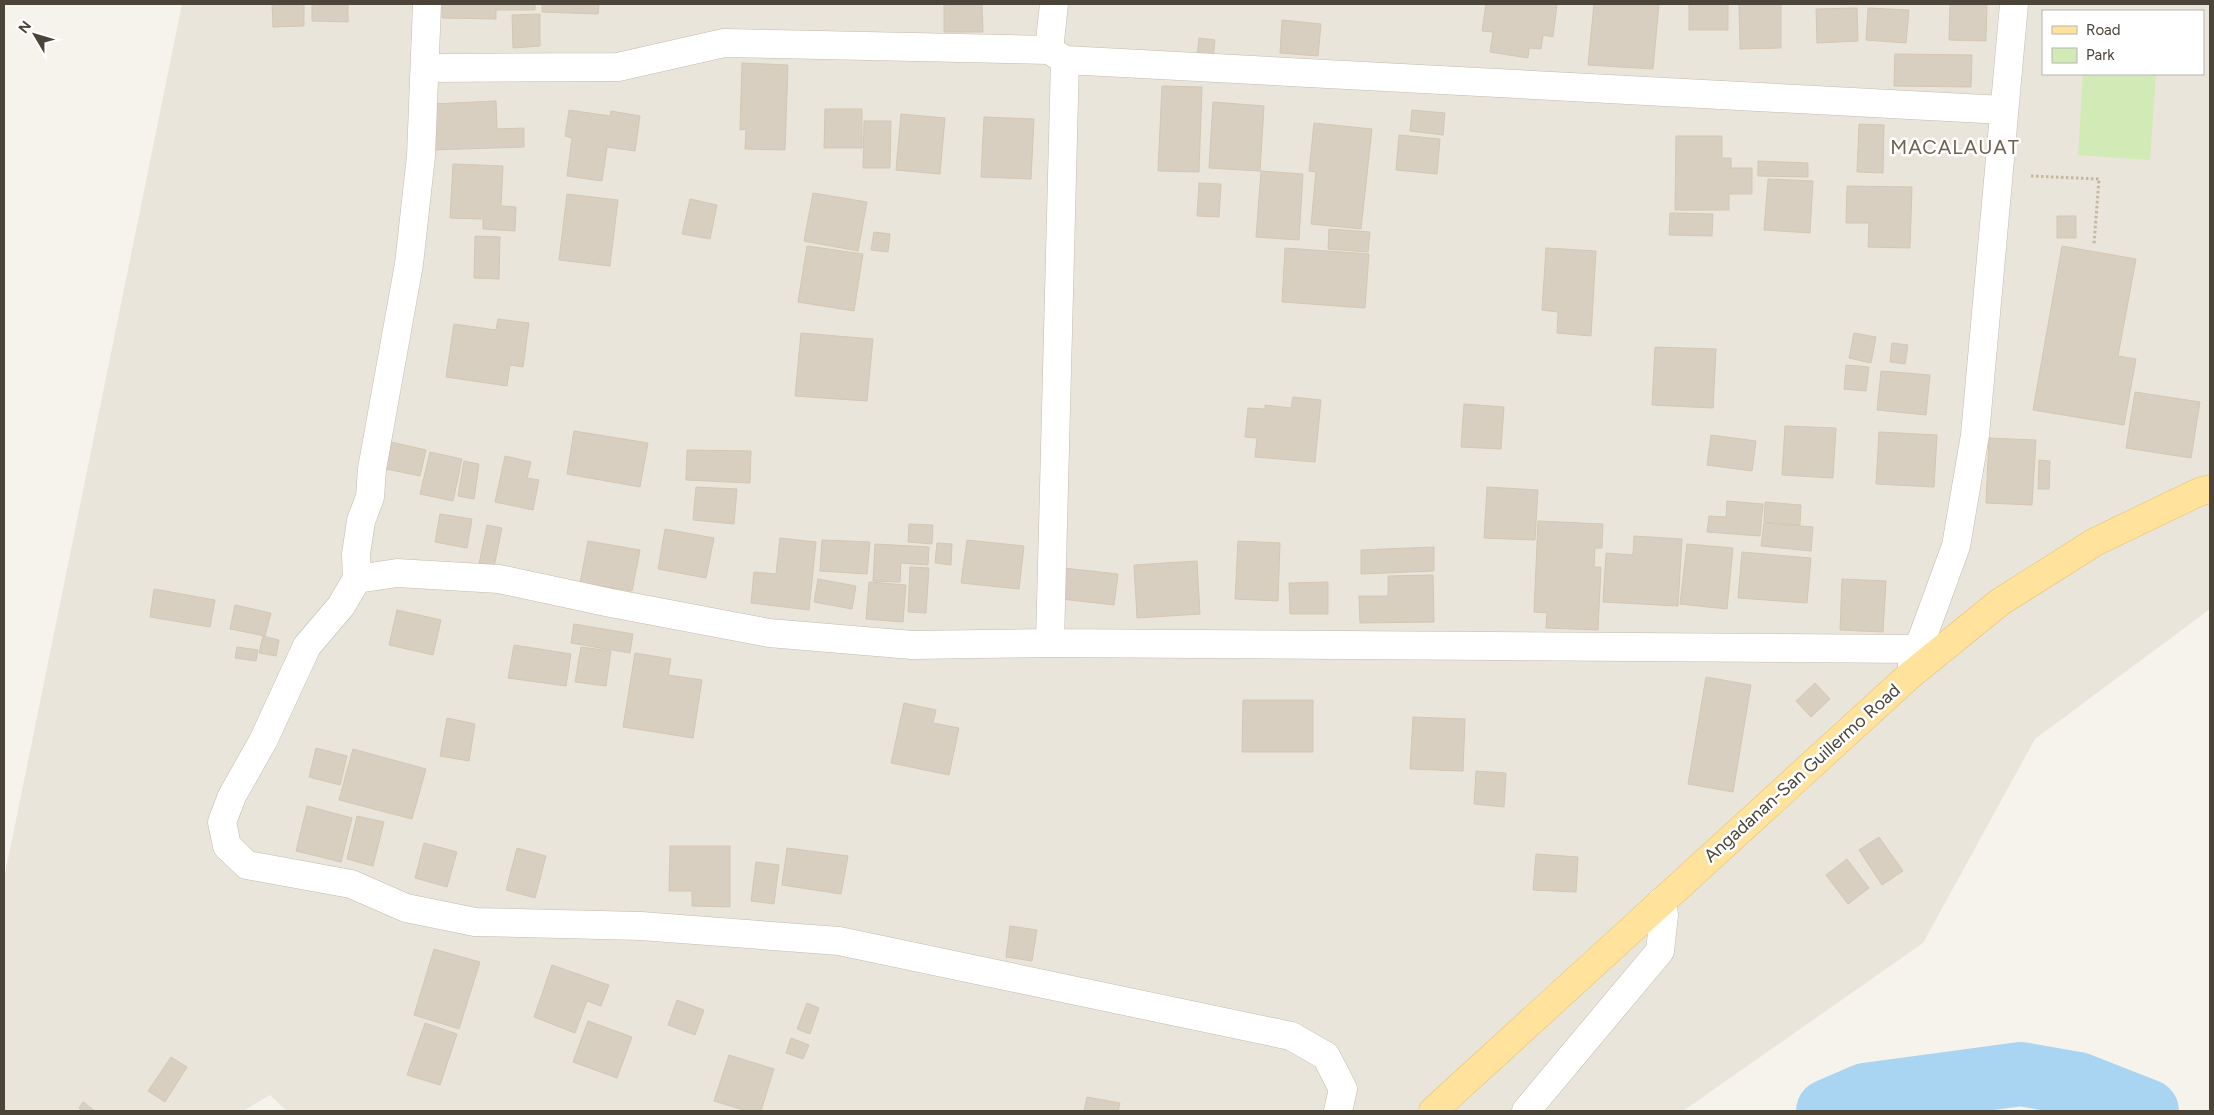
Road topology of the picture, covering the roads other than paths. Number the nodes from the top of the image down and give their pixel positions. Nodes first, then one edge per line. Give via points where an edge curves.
1 (427, 4) edge
2 (1054, 4) edge
3 (2014, 4) edge
4 (1057, 55) junction
5 (426, 68) junction
6 (2003, 110) junction
7 (2210, 489) edge
8 (357, 579) junction
9 (1050, 643) junction
10 (1918, 650) junction
11 (1909, 676) junction
12 (1661, 902) junction
13 (1338, 1111) edge
14 (1433, 1111) edge
15 (1526, 1111) edge

1 - 5 street
2 - 4 street
3 - 6 street
4 - 5 street via 724,43 618,67
4 - 6 street
4 - 9 street
5 - 8 street via 421,156 409,264 372,469 370,497 361,521 356,554
6 - 10 street via 1973,444 1956,546
7 - 11 main road, Angadanan-San Guillermo Road via 2095,542 2000,602
8 - 9 street via 397,573 499,578 769,633 912,646
8 - 13 street via 341,606 307,646 263,741 232,796 222,822 227,846 247,864 351,884 406,908 475,922 641,926 839,942 1291,1036 1326,1056 1343,1089
9 - 10 street
10 - 11 street
11 - 12 main road, Angadanan-San Guillermo Road
12 - 14 main road, Angadanan-San Guillermo Road
12 - 15 street via 1664,915 1660,951

